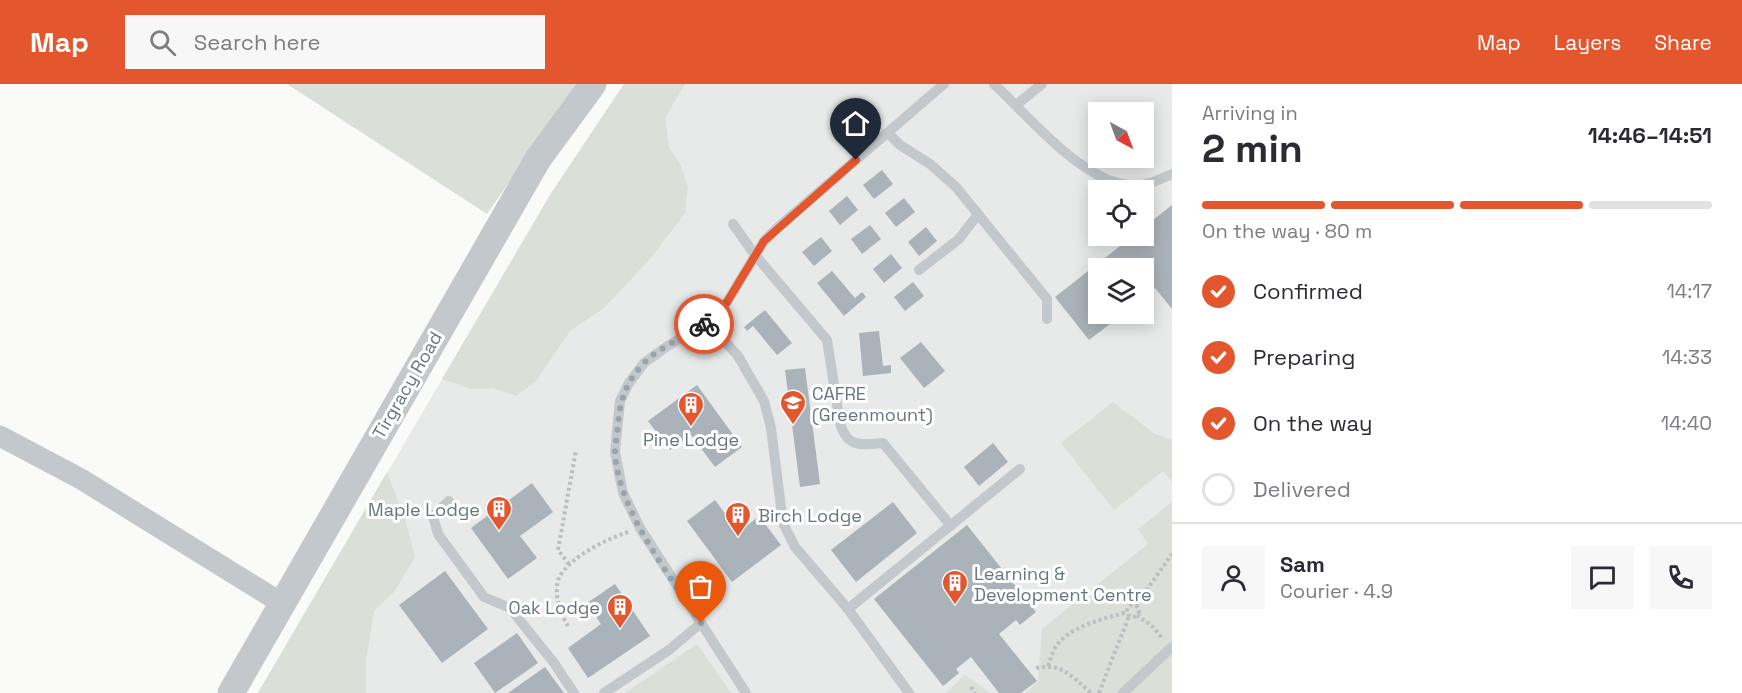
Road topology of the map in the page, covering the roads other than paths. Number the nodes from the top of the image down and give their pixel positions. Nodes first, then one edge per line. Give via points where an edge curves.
1 (593, 84) edge
2 (944, 84) edge
3 (994, 84) edge
4 (1042, 84) edge
5 (1016, 105) junction
6 (888, 133) junction
7 (1172, 174) edge
8 (978, 214) junction
9 (733, 224) dead end
10 (755, 255) junction
11 (919, 270) dead end
12 (1047, 319) dead end
13 (708, 322) junction
14 (0, 436) edge
15 (1020, 469) dead end
16 (449, 501) dead end
17 (951, 526) junction
18 (283, 604) junction
19 (848, 609) junction
20 (701, 623) junction
21 (1172, 647) edge
22 (231, 693) edge
23 (574, 693) edge
24 (604, 693) edge
25 (746, 693) edge
26 (909, 693) edge
27 (1123, 693) edge

1 - 18 street, Tirgracy Road via 532,169
2 - 6 lane
3 - 5 lane
4 - 5 lane
5 - 7 lane via 1077,163 1114,184 1142,185
6 - 8 lane via 946,177
6 - 10 lane via 777,228
8 - 11 lane via 959,239
8 - 12 lane via 1047,299
9 - 10 lane
10 - 13 lane via 727,302
10 - 17 lane via 827,340 844,434 854,443 883,443
13 - 19 lane via 738,356 764,401 783,523 795,547
13 - 20 lane via 644,363 629,383 620,401 615,452 623,493 640,528
14 - 18 street via 81,479
15 - 17 lane
16 - 23 lane via 433,516 438,534 484,597 510,608
17 - 19 lane
18 - 22 street, Tirgracy Road
19 - 26 lane
20 - 24 lane via 669,650
20 - 25 lane
21 - 27 lane

